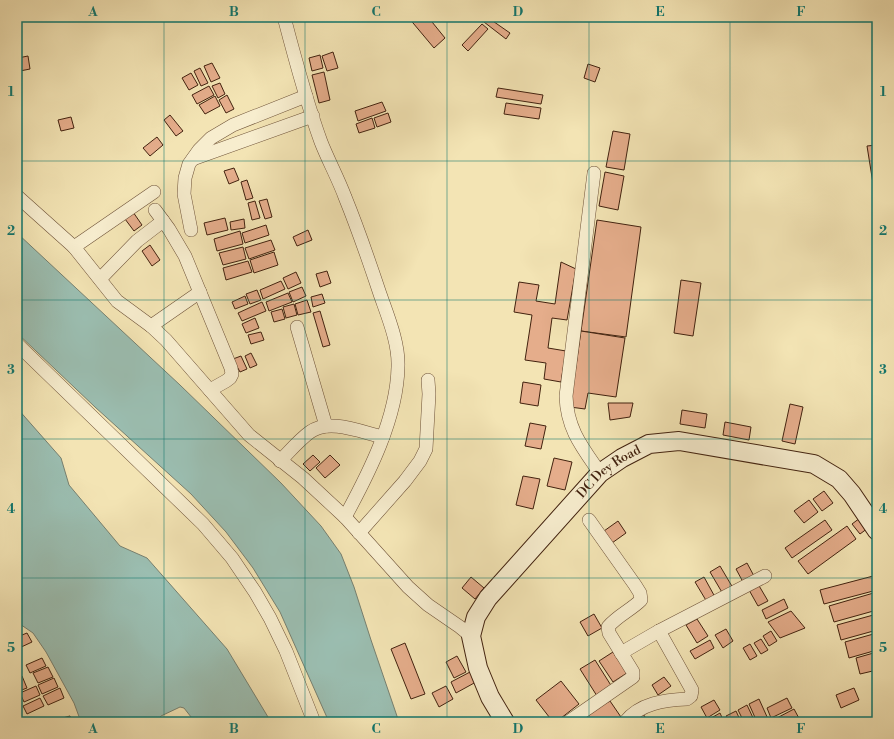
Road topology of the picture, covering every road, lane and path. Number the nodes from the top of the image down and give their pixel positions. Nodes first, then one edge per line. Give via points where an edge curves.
1 (284, 17) edge
2 (306, 96) junction
3 (312, 116) junction
4 (193, 159) junction
5 (594, 172) dead end
6 (154, 192) dead end
7 (17, 196) edge
8 (155, 210) dead end
9 (163, 221) junction
10 (191, 230) dead end
11 (74, 247) junction
12 (100, 279) junction
13 (200, 292) junction
14 (151, 326) junction
15 (297, 327) dead end
16 (17, 344) edge
17 (428, 380) dead end
18 (210, 390) junction
19 (326, 426) junction
20 (383, 437) junction
21 (280, 461) junction
22 (600, 473) junction
23 (345, 517) junction
24 (589, 520) dead end
25 (877, 531) edge
26 (359, 533) junction
27 (765, 576) dead end
28 (659, 631) junction
29 (471, 636) junction
30 (621, 653) junction
31 (499, 720) edge
32 (314, 722) edge
33 (568, 722) edge
34 (625, 722) edge

1 - 2 street
2 - 3 street
2 - 4 street via 233,125 210,138
3 - 4 street
3 - 20 street via 366,254 396,346 396,388
4 - 10 street via 185,178 184,194
5 - 22 street via 566,410 579,442
6 - 11 street
7 - 11 street
8 - 9 street
9 - 12 street via 137,241
9 - 13 street via 185,256
11 - 12 street
12 - 14 street via 117,301
13 - 14 street
13 - 18 street via 232,374
14 - 18 street
15 - 19 street
16 - 32 street via 198,519 232,558 270,618
17 - 26 street via 426,449 413,472
18 - 21 street via 249,435
19 - 20 street via 338,426
19 - 21 street via 310,432
20 - 23 street via 371,468
21 - 23 street via 303,478
22 - 25 street, DC Dey Road via 649,444 679,441 814,464 839,479
22 - 29 street, DC Dey Road via 488,598 476,617
23 - 26 street
24 - 30 street via 640,592 641,600 608,627
26 - 29 street via 408,587
27 - 28 street
28 - 30 street
28 - 34 street via 692,690 691,696 687,699 646,706 634,712
29 - 31 street, DC Dey Road via 478,668
30 - 33 street via 633,672 633,677

